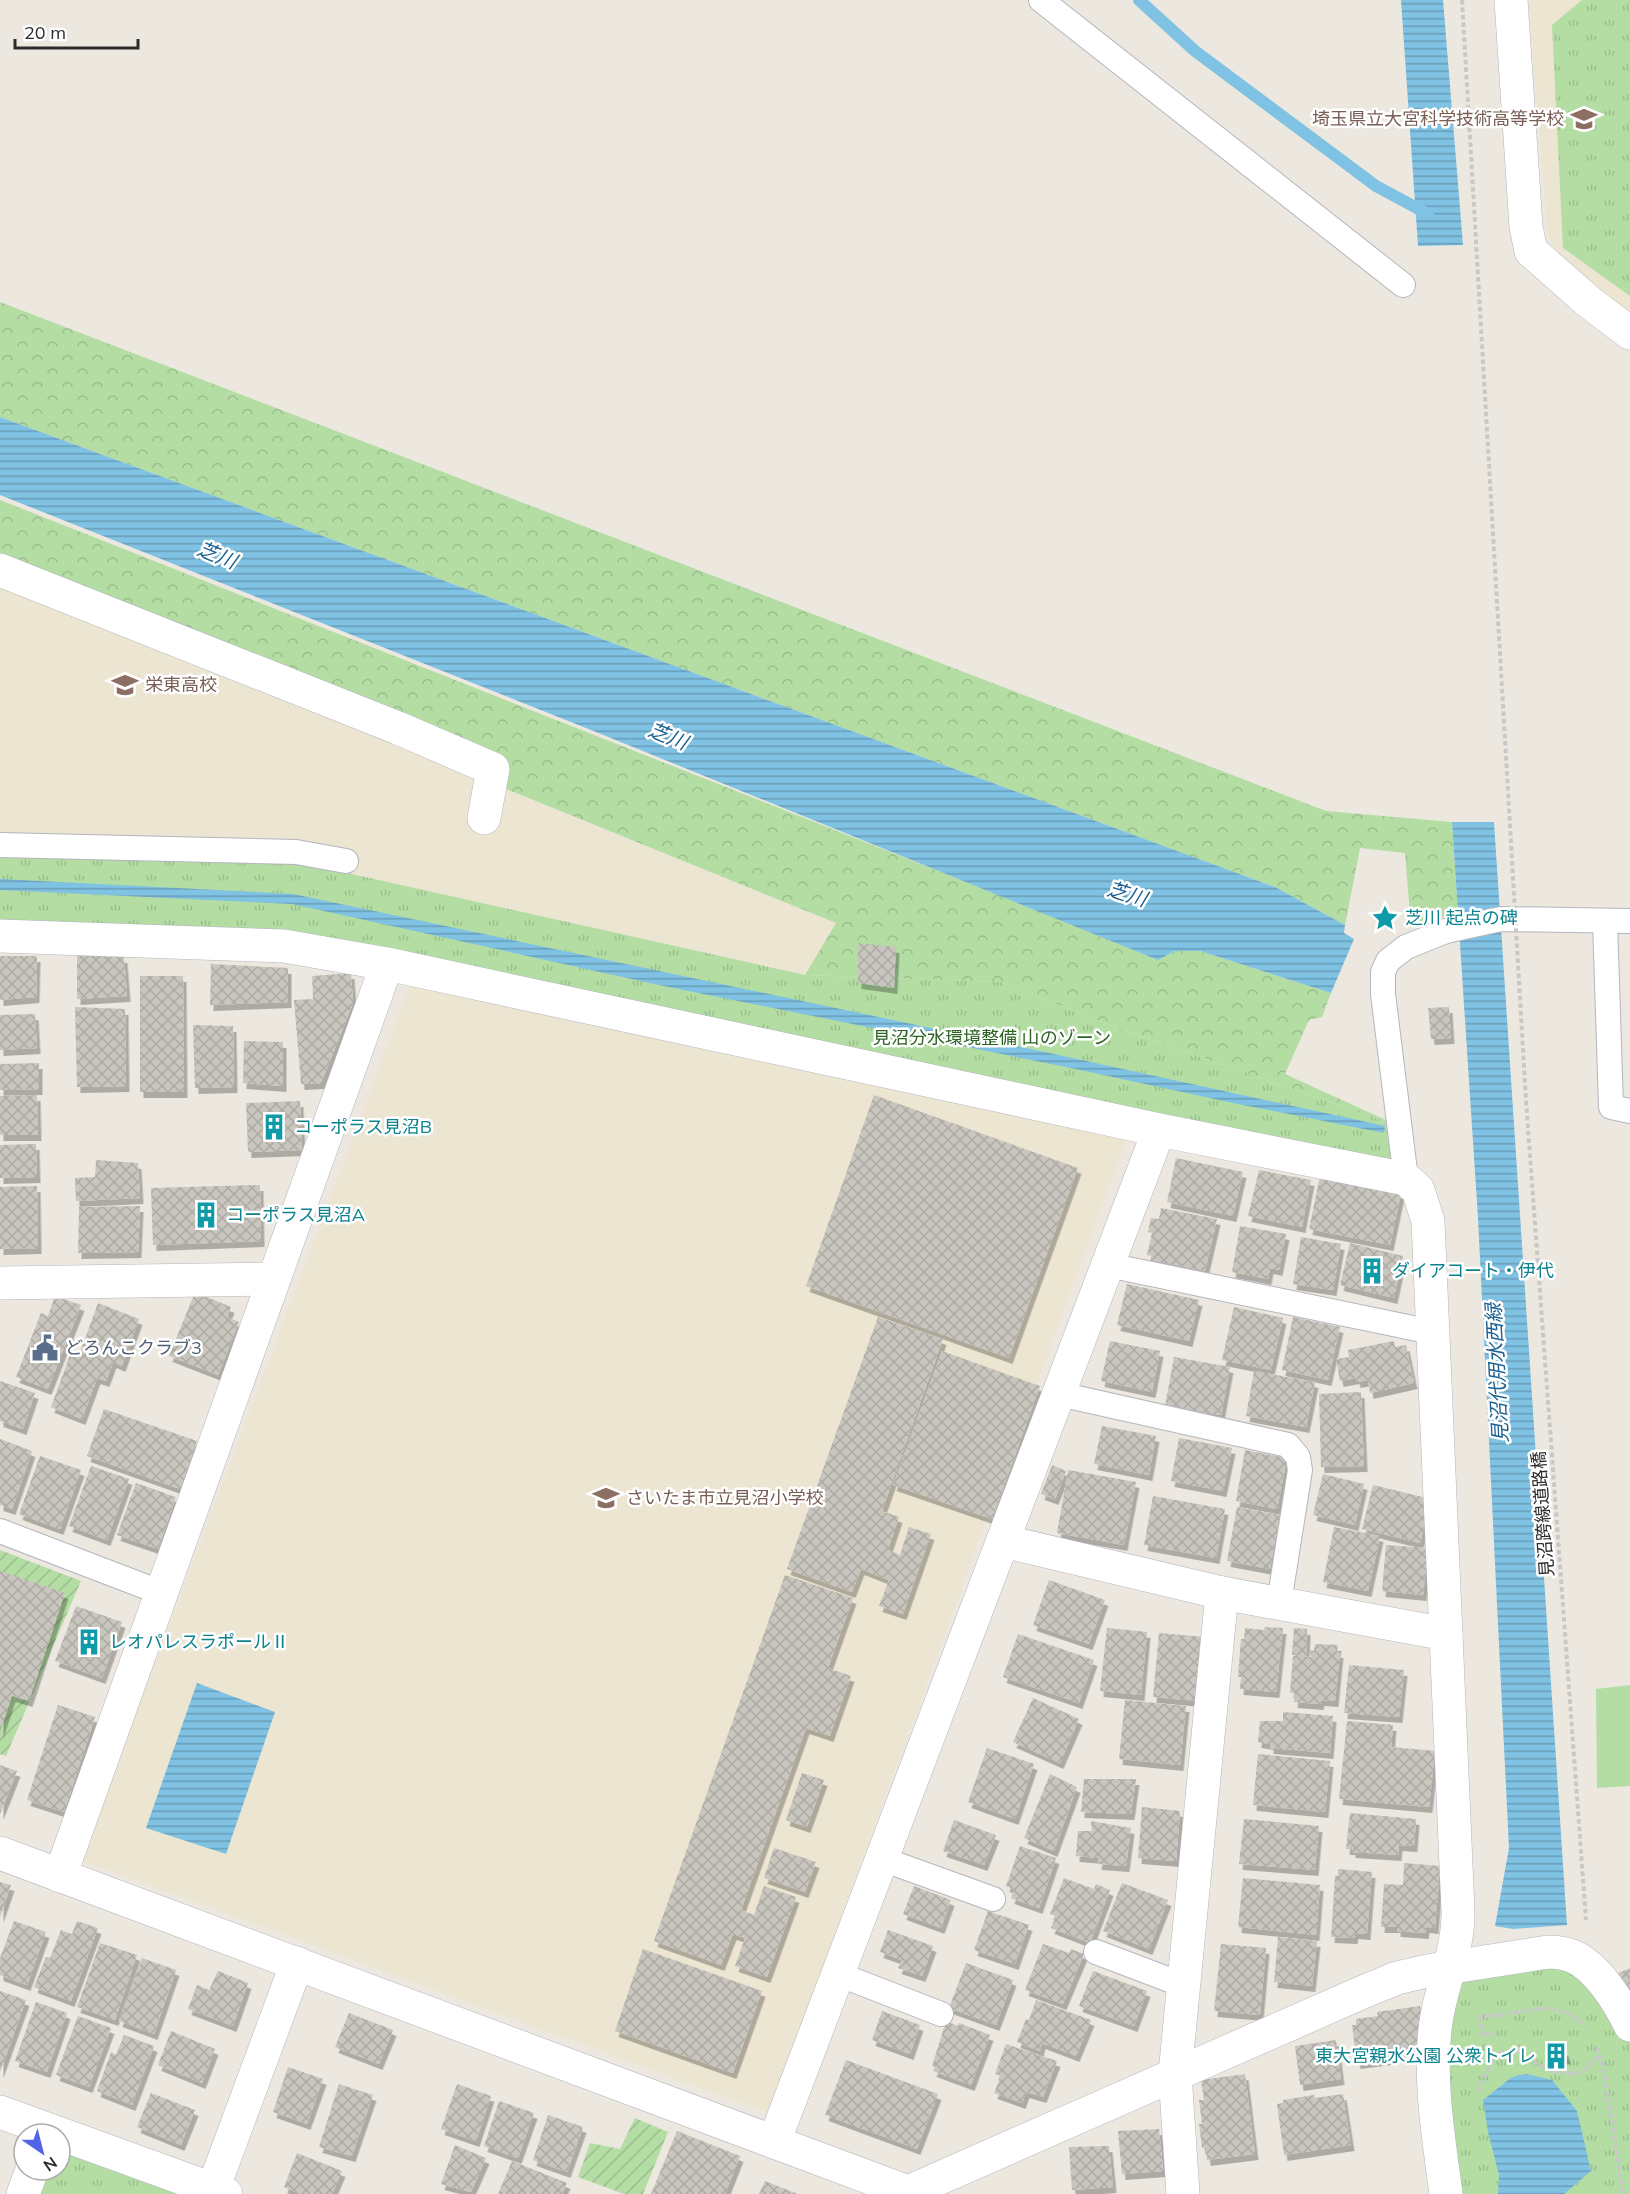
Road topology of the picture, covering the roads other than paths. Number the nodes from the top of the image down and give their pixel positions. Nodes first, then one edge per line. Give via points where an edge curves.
1 (1041, 0) edge
2 (1511, 0) edge
3 (1403, 285) dead end
4 (1630, 333) edge
5 (0, 570) edge
6 (484, 818) dead end
7 (0, 845) edge
8 (346, 861) dead end
9 (1605, 921) junction
10 (1630, 921) edge
11 (0, 936) edge
12 (387, 964) junction
13 (1630, 1111) edge
14 (1159, 1130) junction
15 (1406, 1179) junction
16 (1108, 1266) junction
17 (274, 1279) junction
18 (0, 1282) edge
19 (1432, 1332) junction
20 (1059, 1394) junction
21 (0, 1531) edge
22 (1003, 1541) junction
23 (162, 1593) junction
24 (1222, 1593) junction
25 (1279, 1603) junction
26 (1446, 1634) junction
27 (0, 1853) edge
28 (882, 1860) junction
29 (60, 1875) junction
30 (993, 1899) dead end
31 (1096, 1952) dead end
32 (297, 1964) junction
33 (1448, 1968) junction
34 (838, 1974) junction
35 (1183, 1985) junction
36 (941, 2014) dead end
37 (1630, 2025) edge
38 (1175, 2074) junction
39 (0, 2112) edge
40 (24, 2122) edge
41 (72, 2140) edge
42 (774, 2142) junction
43 (219, 2192) edge
44 (908, 2193) edge
45 (1183, 2194) edge
46 (1446, 2194) edge

1 - 3 lane
2 - 4 street via 1526,227 1531,251
5 - 6 street via 493,769
7 - 8 lane via 296,852
9 - 10 lane
9 - 13 lane via 1611,1107
9 - 15 lane via 1501,919 1446,931 1406,947 1388,961 1383,972 1383,994
11 - 12 street via 284,946
12 - 14 street
12 - 17 street
14 - 15 street
14 - 16 street
15 - 19 street via 1418,1190 1428,1221
16 - 19 lane
16 - 20 street
17 - 18 street
17 - 23 street
19 - 26 street
20 - 22 street
20 - 25 lane via 1288,1445 1298,1456 1300,1470
21 - 23 lane
22 - 24 street
22 - 28 street
23 - 29 street
24 - 25 street
24 - 35 street
25 - 26 street
26 - 33 street via 1458,1920
27 - 29 street
28 - 30 lane
28 - 34 street
29 - 32 street
31 - 35 lane
32 - 42 street
32 - 43 street
33 - 37 street via 1548,1952 1574,1956 1600,1978
33 - 38 street via 1397,1978
33 - 46 street via 1434,2032 1434,2079
34 - 36 lane
34 - 42 street
35 - 38 street
38 - 44 street
38 - 45 street
39 - 40 street
41 - 43 street
42 - 44 street

